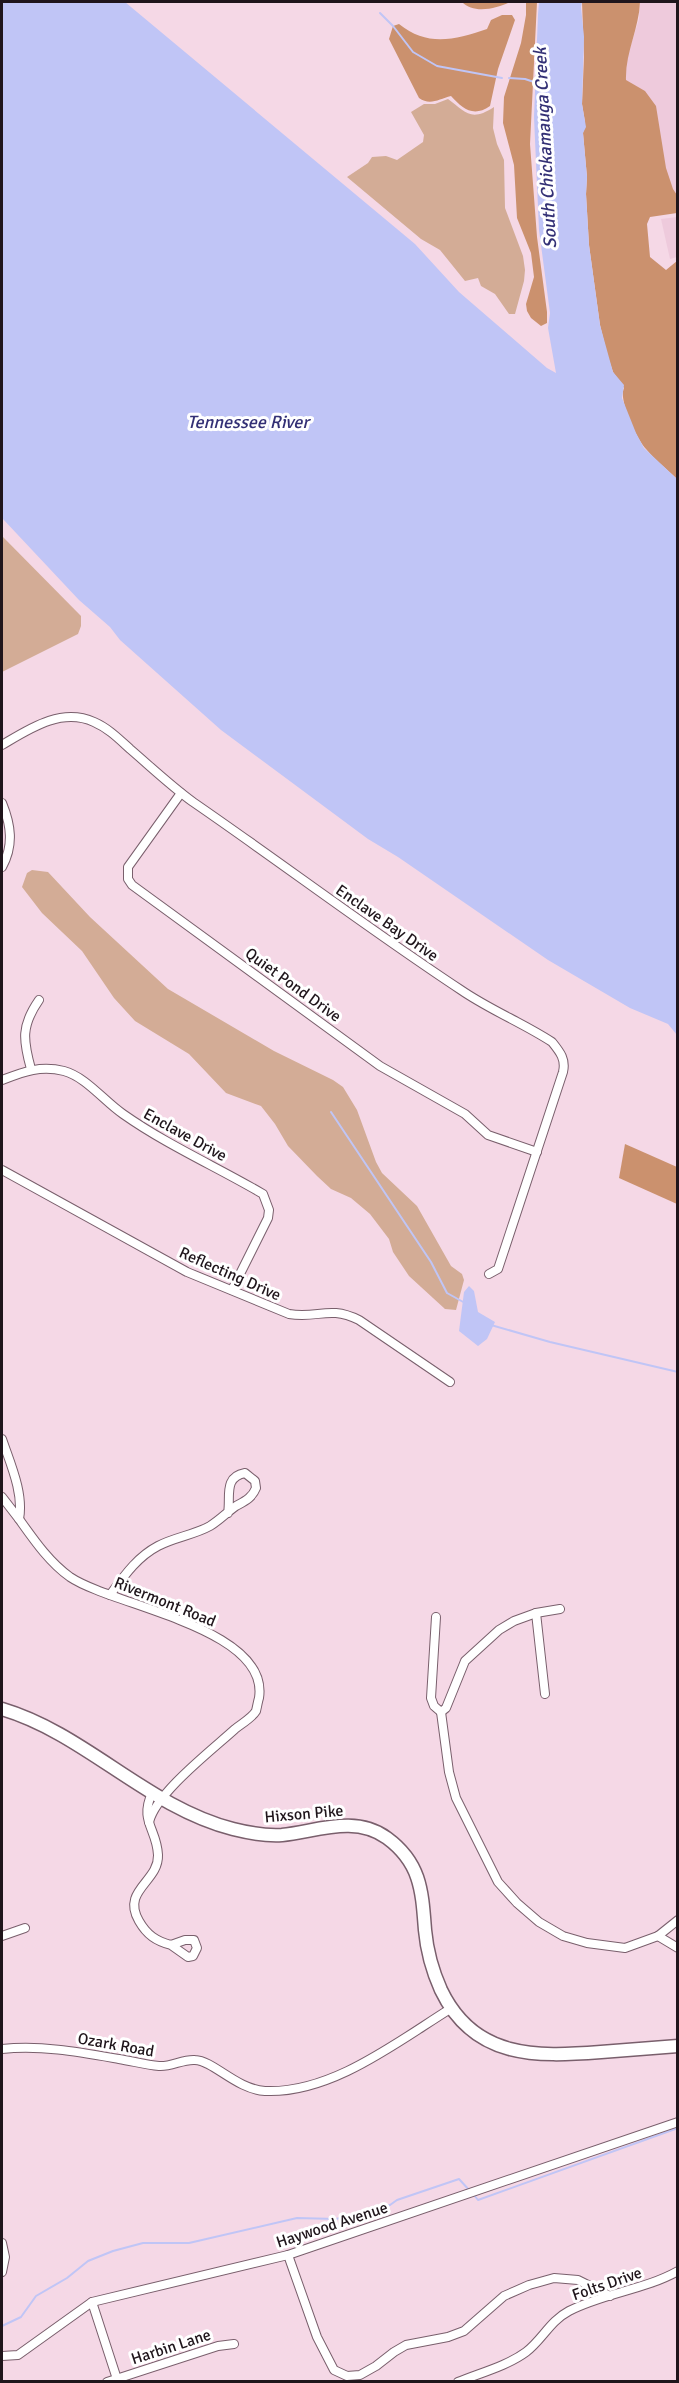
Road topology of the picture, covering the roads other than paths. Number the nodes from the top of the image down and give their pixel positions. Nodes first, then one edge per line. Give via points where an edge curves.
1 (2, 746) edge
2 (181, 793) junction
3 (2, 803) edge
4 (2, 867) edge
5 (39, 1000) dead end
6 (31, 1069) junction
7 (2, 1080) edge
8 (537, 1152) junction
9 (2, 1170) edge
10 (489, 1274) dead end
11 (232, 1290) junction
12 (450, 1382) dead end
13 (2, 1439) edge
14 (2, 1497) edge
15 (228, 1513) junction
16 (19, 1519) junction
17 (110, 1595) junction
18 (560, 1609) dead end
19 (536, 1613) junction
20 (436, 1617) dead end
21 (545, 1694) dead end
22 (2, 1708) edge
23 (441, 1712) junction
24 (157, 1796) junction
25 (678, 1920) edge
26 (25, 1928) dead end
27 (2, 1936) edge
28 (658, 1936) junction
29 (171, 1945) dead end
30 (678, 1948) edge
31 (450, 2009) junction
32 (678, 2046) edge
33 (2, 2049) edge
34 (678, 2122) edge
35 (2, 2243) edge
36 (288, 2255) junction
37 (678, 2271) edge
38 (2, 2272) edge
39 (610, 2296) junction
40 (92, 2302) junction
41 (234, 2344) dead end
42 (2, 2356) edge
43 (117, 2379) junction
44 (107, 2382) edge
45 (458, 2382) edge

1 - 2 street, Enclave Bay Drive via 49,720 94,721
2 - 8 street, Enclave Bay Drive via 464,993 552,1042 565,1064
2 - 8 street, Quiet Pond Drive via 128,867 132,885 380,1066 465,1114 488,1135
3 - 4 street via 11,842
5 - 6 street via 24,1034
6 - 7 street, Enclave Drive
6 - 11 street, Enclave Drive via 50,1068 78,1077 122,1114 262,1194 268,1218
8 - 10 street, Enclave Bay Drive via 498,1269
9 - 11 street, Reflecting Drive via 187,1272
11 - 12 street, Reflecting Drive via 289,1314 346,1314
13 - 16 street via 21,1509
14 - 16 street, Rivermont Road
15 - 15 street via 254,1493 255,1481 246,1473 232,1479
15 - 17 street via 209,1527 144,1555
16 - 17 street, Rivermont Road via 43,1553 71,1577
17 - 24 street, Rivermont Road via 179,1619 220,1639 249,1661 260,1687 255,1712
18 - 19 street
19 - 21 street
19 - 23 street via 499,1630 465,1661
20 - 23 street via 431,1698
22 - 24 main road, Hixson Pike via 51,1729
23 - 28 street via 456,1798 498,1882 517,1903 563,1936 587,1943 625,1948
24 - 29 street, Rivermont Road via 149,1822 158,1859 133,1903 149,1936
24 - 31 main road, Hixson Pike via 209,1822 245,1832 282,1835 336,1825 359,1826 386,1837 407,1854 417,1873 427,1952
25 - 28 street
26 - 27 street
28 - 30 street
31 - 32 main road, Hixson Pike via 485,2038 520,2052 551,2056
31 - 33 street, Ozark Road via 350,2070 291,2089 265,2091 247,2087 195,2060 161,2067 72,2050 28,2046
34 - 36 street, Haywood Avenue
35 - 38 street
36 - 39 street via 316,2337 334,2370 347,2376 360,2375 406,2345 464,2331 504,2296 529,2285 554,2278 578,2280
36 - 40 street, Haywood Avenue
37 - 39 street, Folts Drive
39 - 45 street, Folts Drive via 557,2317 526,2352
40 - 42 street, Haywood Avenue via 18,2355
40 - 43 street
41 - 43 street, Harbin Lane
43 - 44 street, Harbin Lane

